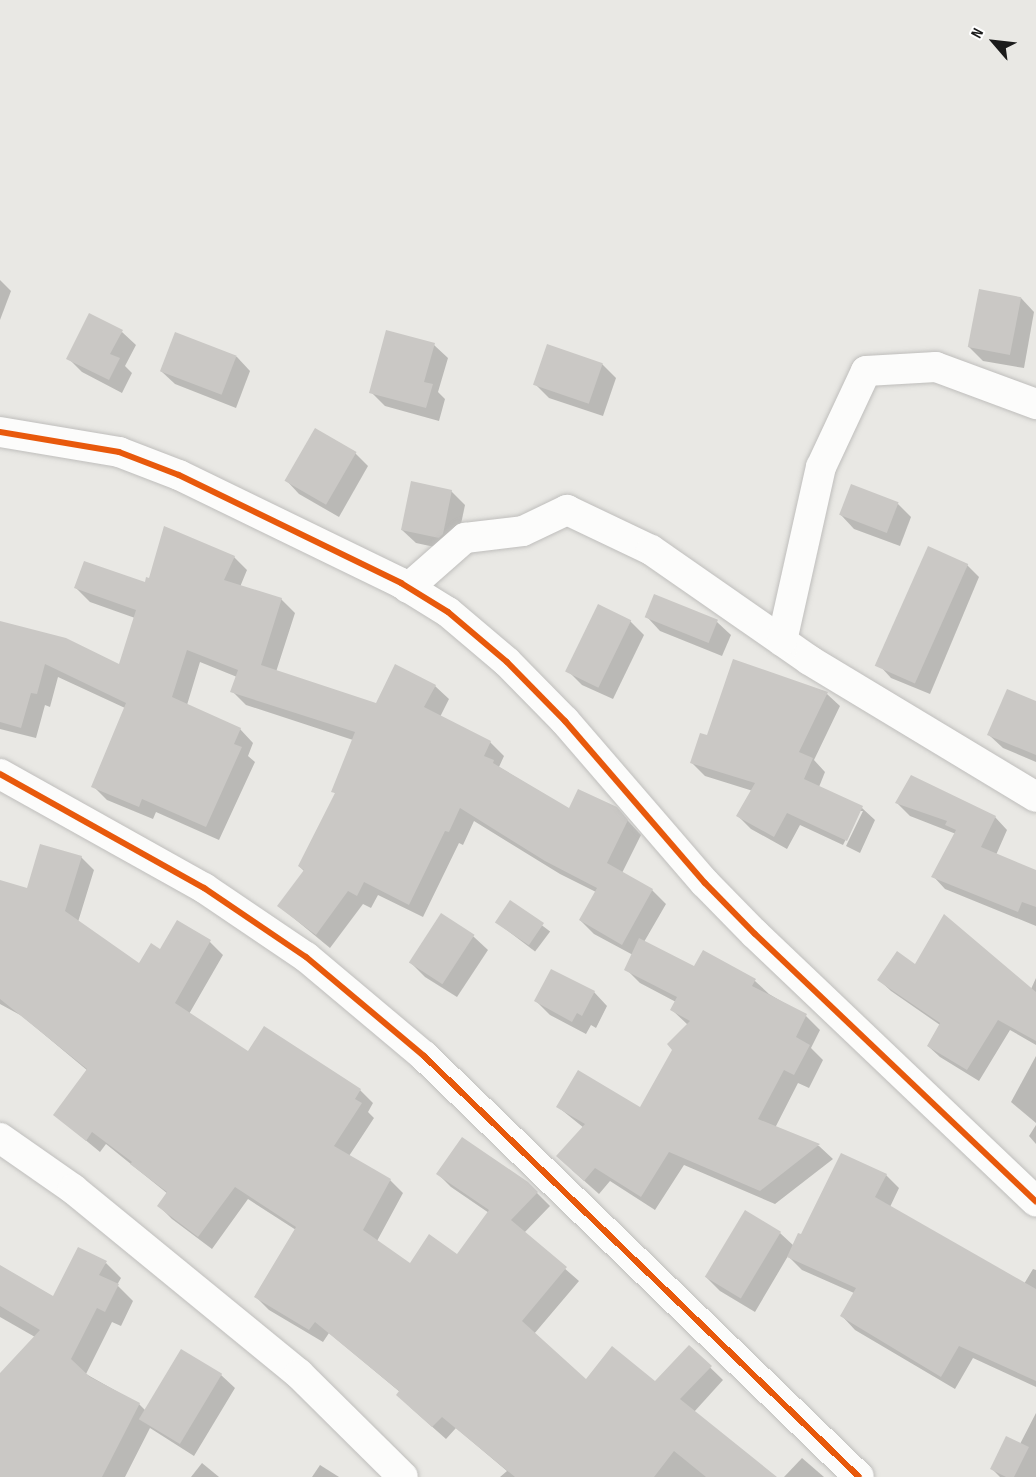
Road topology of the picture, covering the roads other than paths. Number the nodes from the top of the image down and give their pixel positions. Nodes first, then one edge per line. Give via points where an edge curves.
1 (1036, 404) edge
2 (0, 432) edge
3 (408, 588) junction
4 (782, 641) junction
5 (0, 774) edge
6 (1036, 797) edge
7 (0, 1138) edge
8 (1036, 1202) edge
9 (403, 1477) edge
10 (859, 1477) edge

1 - 4 street via 936,367 866,371 821,467
2 - 3 street via 119,452 179,475
3 - 4 street via 465,538 523,531 567,510 651,550
3 - 8 street via 448,612 507,662 565,721 705,883
4 - 6 street
5 - 10 street via 204,888 306,957 424,1056
7 - 9 street via 74,1189 299,1374

